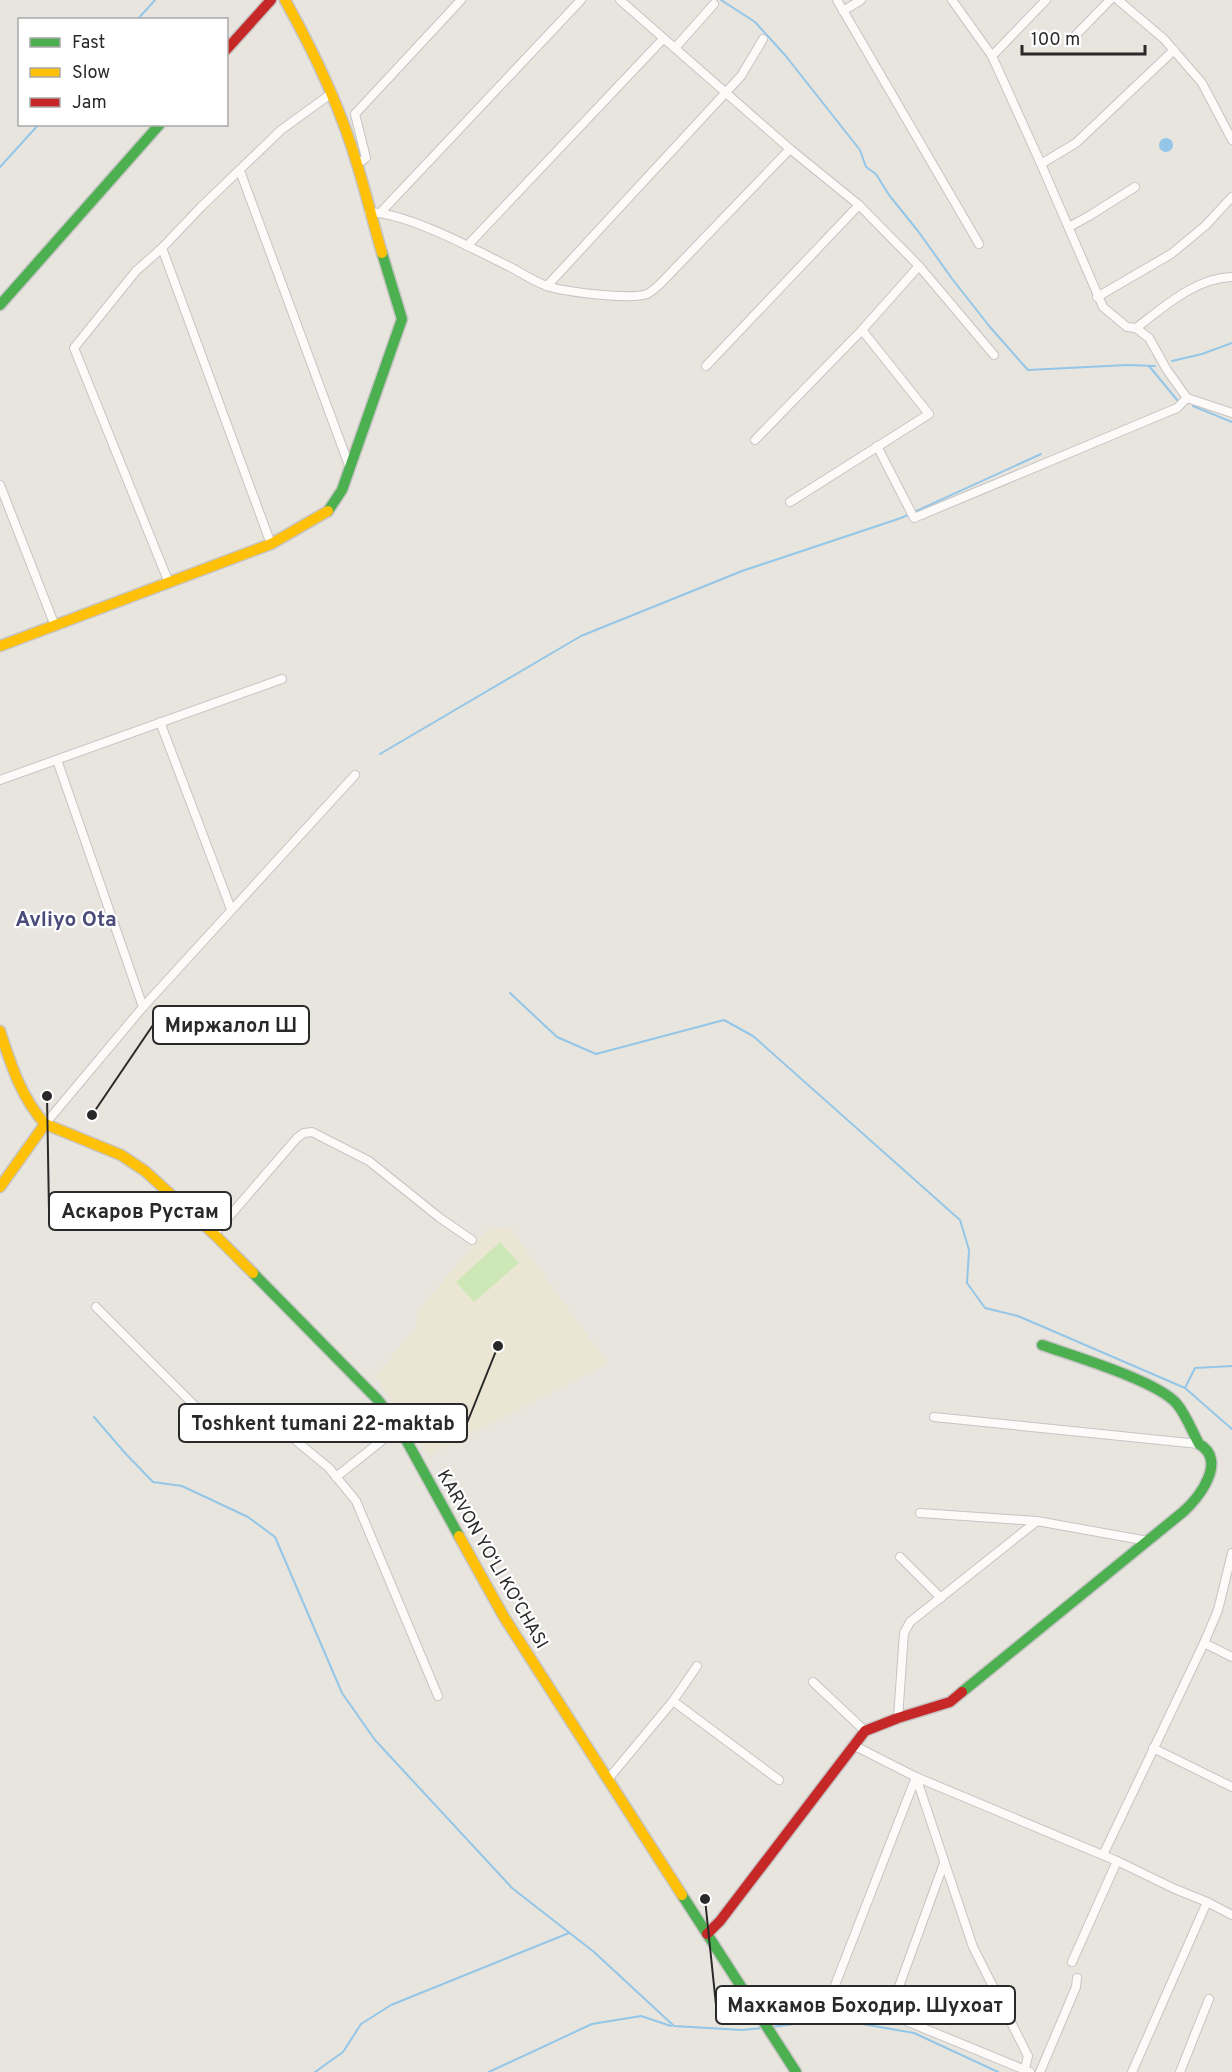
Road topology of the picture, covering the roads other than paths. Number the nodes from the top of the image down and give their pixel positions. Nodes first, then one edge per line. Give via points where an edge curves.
1 (271, 0) edge
2 (285, 0) edge
3 (461, 0) edge
4 (581, 0) edge
5 (620, 0) edge
6 (837, 0) edge
7 (861, 0) edge
8 (952, 0) edge
9 (1046, 0) edge
10 (1110, 0) edge
11 (1118, 0) edge
12 (714, 4) dead end
13 (843, 11) junction
14 (663, 39) junction
15 (763, 39) dead end
16 (1071, 41) dead end
17 (228, 48) edge
18 (675, 48) junction
19 (1174, 50) junction
20 (992, 56) junction
21 (726, 92) junction
22 (332, 93) junction
23 (158, 126) edge
24 (1232, 140) edge
25 (790, 149) junction
26 (357, 164) junction
27 (1041, 164) junction
28 (240, 171) junction
29 (1135, 187) dead end
30 (1232, 197) edge
31 (859, 205) junction
32 (369, 212) junction
33 (381, 212) junction
34 (1069, 227) junction
35 (979, 244) dead end
36 (467, 246) junction
37 (162, 248) junction
38 (919, 266) junction
39 (1232, 278) edge
40 (547, 286) junction
41 (1097, 297) junction
42 (0, 305) edge
43 (1136, 328) junction
44 (862, 330) junction
45 (993, 356) dead end
46 (706, 366) dead end
47 (1187, 398) junction
48 (1232, 412) edge
49 (755, 440) dead end
50 (877, 446) junction
51 (350, 468) junction
52 (0, 485) edge
53 (790, 502) dead end
54 (271, 544) junction
55 (169, 584) junction
56 (55, 626) junction
57 (0, 646) edge
58 (282, 679) dead end
59 (160, 723) junction
60 (57, 760) junction
61 (355, 775) dead end
62 (0, 780) edge
63 (231, 909) junction
64 (143, 1007) junction
65 (0, 1031) edge
66 (45, 1124) junction
67 (0, 1187) edge
68 (214, 1234) junction
69 (472, 1240) dead end
70 (96, 1307) dead end
71 (1042, 1345) dead end
72 (934, 1418) dead end
73 (399, 1427) junction
74 (1199, 1444) junction
75 (336, 1476) junction
76 (920, 1513) dead end
77 (1037, 1521) junction
78 (1148, 1541) junction
79 (1232, 1553) edge
80 (900, 1557) dead end
81 (941, 1598) junction
82 (1204, 1643) junction
83 (1232, 1658) edge
84 (697, 1666) dead end
85 (813, 1682) dead end
86 (438, 1696) dead end
87 (673, 1701) junction
88 (898, 1718) junction
89 (865, 1731) junction
90 (853, 1745) junction
91 (1153, 1748) junction
92 (916, 1777) junction
93 (609, 1778) junction
94 (779, 1780) dead end
95 (1232, 1787) edge
96 (1103, 1855) junction
97 (1118, 1861) junction
98 (944, 1863) junction
99 (1207, 1902) junction
100 (1232, 1915) edge
101 (706, 1934) junction
102 (1072, 1962) dead end
103 (1077, 1978) dead end
104 (830, 1998) junction
105 (1209, 1999) dead end
106 (754, 2008) junction
107 (889, 2014) junction
108 (1027, 2071) edge
109 (796, 2072) edge
110 (1040, 2072) edge
111 (1132, 2072) edge
112 (1180, 2072) edge

1 - 17 street
2 - 22 street
3 - 26 street via 355,114 366,158
4 - 33 street
5 - 14 street
6 - 13 street
7 - 13 street
8 - 20 street
9 - 20 street
10 - 16 street
11 - 19 street
12 - 18 street
13 - 35 street
14 - 18 street
14 - 36 street
15 - 21 street via 741,76
18 - 21 street
19 - 24 street via 1202,83
19 - 27 street via 1076,143
20 - 27 street
21 - 25 street
21 - 40 street
22 - 26 street
22 - 28 street via 281,130
23 - 42 street
25 - 31 street
25 - 40 street via 652,291 613,296
26 - 32 street
27 - 34 street
28 - 37 street
28 - 51 street
29 - 34 street
30 - 41 street via 1171,254
31 - 38 street
31 - 46 street
32 - 33 street
32 - 51 street via 402,319
33 - 36 street
34 - 41 street
36 - 40 street
37 - 54 street
37 - 55 street via 136,271 74,348
38 - 44 street
38 - 45 street
39 - 43 street via 1208,282 1179,296
41 - 43 street via 1127,327
43 - 47 street via 1149,338
44 - 49 street
44 - 50 street via 929,414
47 - 48 street
47 - 50 street via 1177,408 914,518
50 - 53 street
51 - 54 street via 328,511
52 - 56 street
54 - 55 street
55 - 56 street
56 - 57 street
58 - 59 street
59 - 60 street
59 - 63 street
60 - 62 street
60 - 64 street
61 - 63 street
63 - 64 street
64 - 66 street
65 - 66 street via 26,1099
66 - 67 street
66 - 68 street, KARVON YO‘LI KO'CHASI via 121,1155 145,1171
68 - 69 street via 297,1138 312,1132 369,1161
68 - 73 street, KARVON YO‘LI KO'CHASI via 363,1384
70 - 75 street via 208,1419 277,1425
71 - 74 street via 1133,1378 1170,1397
72 - 74 street
73 - 75 street
73 - 93 street, KARVON YO‘LI KO'CHASI via 504,1617
74 - 78 street via 1209,1453 1212,1471 1207,1486
75 - 86 street via 356,1501
76 - 77 street
77 - 78 street
77 - 81 street
78 - 88 street via 950,1702
79 - 82 street via 1218,1610
80 - 81 street
81 - 88 street via 910,1622 904,1633
82 - 83 street
82 - 91 street
84 - 87 street
85 - 89 street
87 - 93 street
87 - 94 street
88 - 89 street
89 - 90 street
90 - 92 street
90 - 101 street via 720,1921
91 - 95 street
91 - 96 street
92 - 96 street
92 - 98 street
92 - 104 street
93 - 101 street, KARVON YO‘LI KO'CHASI
96 - 97 street
97 - 99 street
97 - 102 street
98 - 107 street
98 - 108 street via 973,1947 1028,2056
99 - 100 street
99 - 111 street
101 - 106 street, KARVON YO‘LI KO'CHASI
103 - 110 street
104 - 106 street via 768,2003
104 - 107 street
105 - 112 street
106 - 109 street, KARVON YO‘LI KO'CHASI
107 - 108 street

